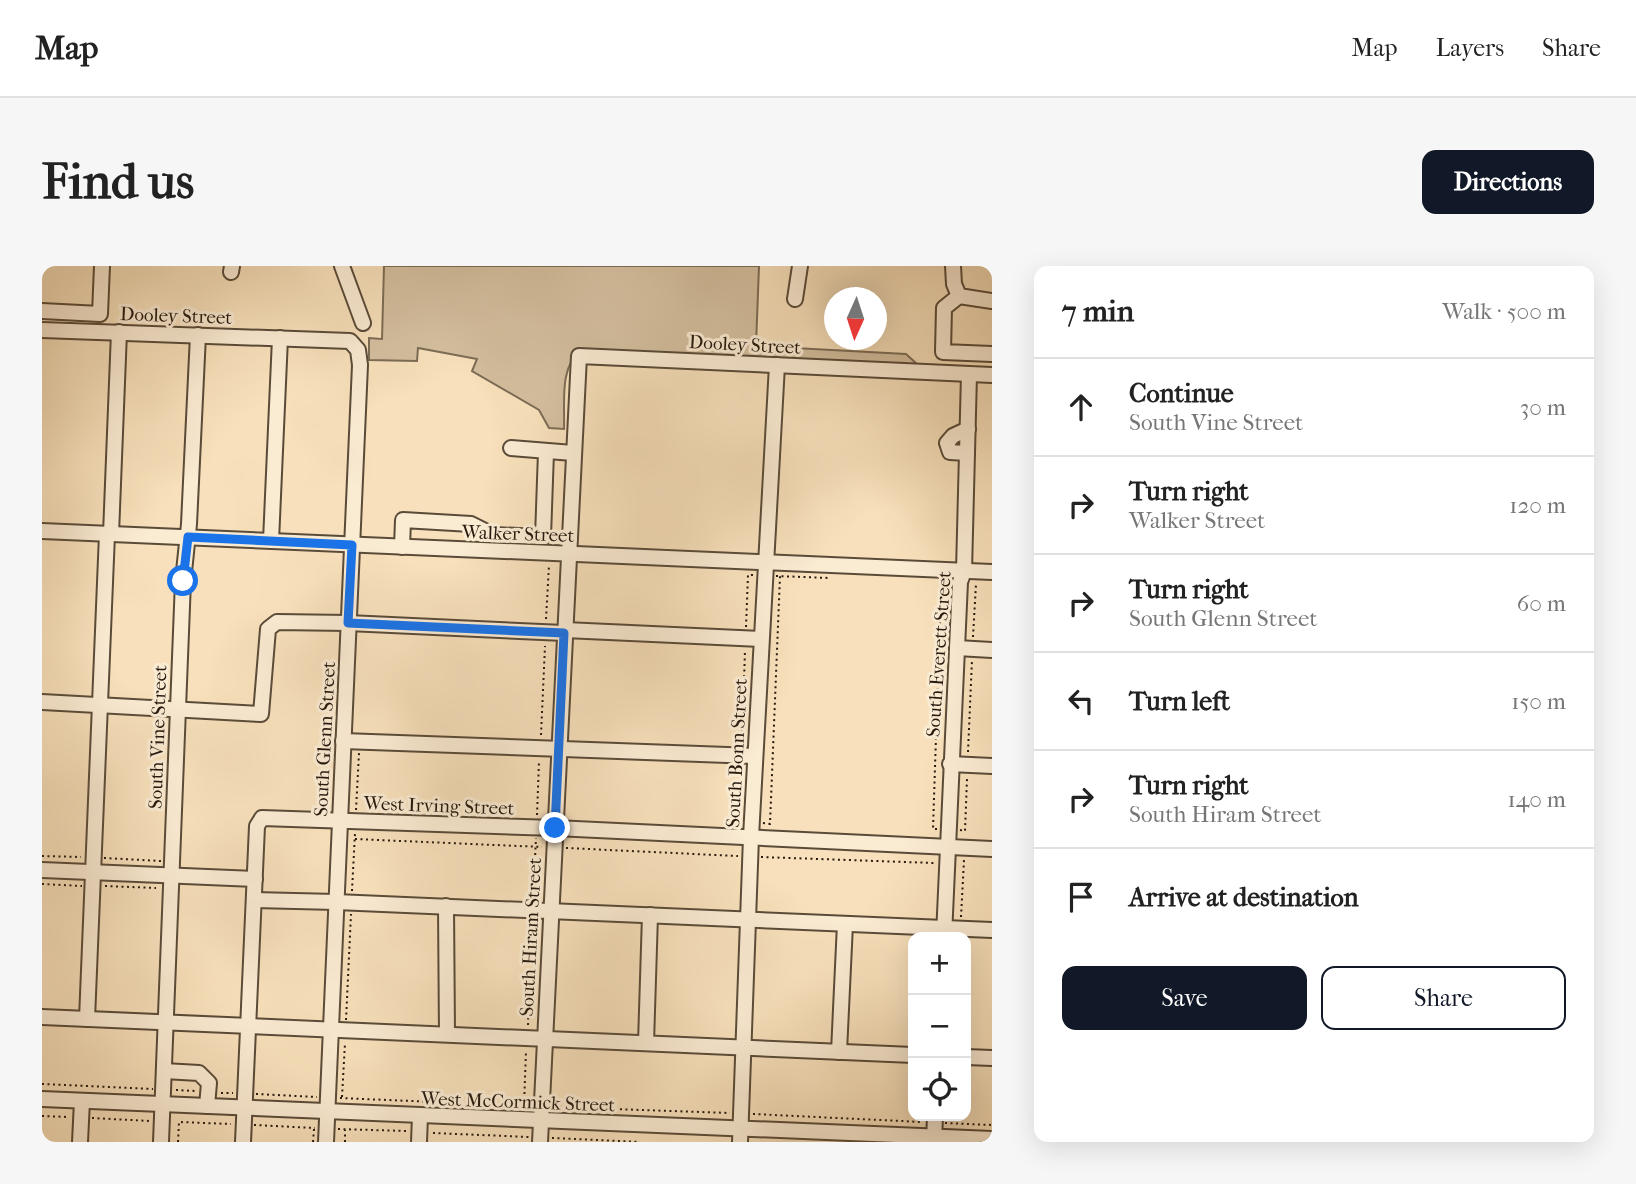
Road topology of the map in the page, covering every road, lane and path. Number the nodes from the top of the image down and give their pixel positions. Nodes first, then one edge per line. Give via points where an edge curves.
1 (102, 266) edge
2 (342, 266) edge
3 (800, 266) edge
4 (953, 266) edge
5 (959, 296) junction
6 (795, 299) dead end
7 (992, 301) edge
8 (42, 311) edge
9 (363, 323) dead end
10 (42, 330) edge
11 (119, 332) junction
12 (198, 335) junction
13 (280, 338) junction
14 (350, 341) joint
15 (992, 354) edge
16 (579, 356) joint
17 (777, 365) junction
18 (969, 374) junction
19 (992, 375) edge
20 (511, 448) dead end
21 (546, 452) junction
22 (573, 453) junction
23 (545, 477) junction
24 (572, 478) junction
25 (543, 528) junction
26 (570, 529) junction
27 (42, 531) edge
28 (485, 531) junction
29 (109, 534) junction
30 (188, 537) junction
31 (271, 541) junction
32 (352, 545) junction
33 (401, 547) junction
34 (484, 551) junction
35 (568, 554) junction
36 (765, 563) junction
37 (964, 571) junction
38 (992, 572) edge
39 (348, 623) junction
40 (564, 632) junction
41 (761, 639) junction
42 (957, 648) junction
43 (992, 650) edge
44 (42, 702) edge
45 (100, 704) junction
46 (178, 708) junction
47 (343, 741) junction
48 (559, 748) junction
49 (359, 752) dead end
50 (755, 756) junction
51 (950, 764) junction
52 (992, 766) edge
53 (339, 821) junction
54 (356, 822) junction
55 (555, 828) junction
56 (965, 831) dead end
57 (751, 837) junction
58 (355, 839) junction
59 (947, 847) junction
60 (554, 848) junction
61 (964, 848) junction
62 (992, 849) edge
63 (750, 857) junction
64 (947, 863) junction
65 (963, 864) junction
66 (42, 870) edge
67 (93, 872) junction
68 (171, 875) junction
69 (254, 879) junction
70 (254, 900) junction
71 (336, 902) junction
72 (352, 902) junction
73 (446, 906) junction
74 (551, 911) junction
75 (650, 915) junction
76 (748, 920) junction
77 (845, 924) junction
78 (960, 929) junction
79 (992, 930) edge
80 (933, 932) edge
81 (944, 932) edge
82 (948, 932) edge
83 (42, 1017) edge
84 (87, 1018) junction
85 (166, 1022) junction
86 (249, 1026) junction
87 (338, 1030) junction
88 (447, 1034) junction
89 (545, 1039) junction
90 (646, 1043) junction
91 (743, 1047) junction
92 (839, 1052) junction
93 (908, 1055) edge
94 (971, 1057) edge
95 (992, 1058) edge
96 (164, 1071) junction
97 (42, 1084) edge
98 (163, 1097) junction
99 (42, 1099) edge
100 (208, 1099) junction
101 (82, 1101) junction
102 (246, 1101) junction
103 (328, 1104) junction
104 (542, 1106) junction
105 (741, 1114) junction
106 (42, 1116) edge
107 (420, 1116) junction
108 (82, 1118) junction
109 (162, 1121) junction
110 (179, 1122) junction
111 (541, 1122) junction
112 (952, 1123) joint
113 (244, 1125) junction
114 (992, 1125) edge
115 (345, 1129) junction
116 (934, 1129) edge
117 (327, 1135) edge
118 (741, 1135) edge
119 (520, 1136) junction
120 (419, 1137) edge
121 (992, 1139) edge
122 (541, 1140) edge
123 (80, 1142) edge
124 (161, 1142) edge
125 (178, 1142) edge
126 (243, 1142) edge
127 (313, 1142) edge
128 (345, 1142) edge
129 (520, 1142) edge
130 (640, 1142) edge

1 - 8 street via 100,314
2 - 9 street
3 - 6 street
4 - 5 street
5 - 7 street
5 - 15 street via 944,308 943,352
10 - 11 street, Dooley Street
11 - 12 street, Dooley Street
11 - 29 street
12 - 13 street, Dooley Street
12 - 30 street, South Vine Street
13 - 14 street, Dooley Street
13 - 31 street
14 - 32 street, South Glenn Street via 358,350 360,365
16 - 17 street, Dooley Street
16 - 22 street, South Hiram Street
17 - 18 street, Dooley Street
17 - 36 street, South Bonn Street
18 - 19 street, Dooley Street
18 - 37 street, South Everett Street
20 - 21 street
21 - 22 street
21 - 23 street
22 - 24 street, South Hiram Street
23 - 24 street
23 - 25 street
24 - 26 street, South Hiram Street
25 - 26 street
25 - 28 street via 543,537
26 - 35 street, South Hiram Street
27 - 29 street, Walker Street
28 - 33 street via 471,524 403,520
28 - 34 street
29 - 30 street, Walker Street
29 - 45 street
30 - 31 street, Walker Street
30 - 46 street, South Vine Street
31 - 32 street, Walker Street
32 - 33 street, Walker Street
32 - 39 street, South Glenn Street
33 - 34 street, Walker Street
34 - 35 street, Walker Street
35 - 36 street, Walker Street
35 - 40 street, South Hiram Street
36 - 37 street, Walker Street
36 - 41 street, South Bonn Street
37 - 38 street, Walker Street
37 - 42 street, South Everett Street
39 - 40 street
39 - 46 street via 271,625 261,714
39 - 47 street, South Glenn Street
40 - 41 street
40 - 48 street, South Hiram Street
41 - 50 street, South Bonn Street
42 - 43 street
42 - 51 street, South Everett Street
44 - 45 street
45 - 46 street
45 - 67 street
46 - 68 street, South Vine Street
47 - 48 street
47 - 53 street, South Glenn Street
48 - 50 street
48 - 55 street, South Hiram Street
49 - 54 path
50 - 57 street, South Bonn Street
51 - 52 street
51 - 59 street, South Everett Street
53 - 54 street, West Irving Street
53 - 69 street, West Irving Street via 262,818 257,826
53 - 71 street, South Glenn Street
54 - 55 street, West Irving Street
54 - 58 path
55 - 57 street, West Irving Street
55 - 60 street, South Hiram Street
56 - 61 path
57 - 59 street, West Irving Street
57 - 63 street, South Bonn Street
58 - 60 path
58 - 72 path
59 - 61 street, West Irving Street
59 - 64 street, South Everett Street
60 - 63 path
60 - 74 street, South Hiram Street
61 - 62 street, West Irving Street
61 - 65 path
63 - 64 path
63 - 76 street, South Bonn Street
64 - 65 path
64 - 81 street, South Everett Street
65 - 78 path
66 - 67 street
67 - 68 street
67 - 84 street
68 - 69 street
68 - 85 street, South Vine Street
69 - 70 street
70 - 71 street
70 - 86 street
71 - 72 street
71 - 87 street, South Glenn Street
72 - 73 street
72 - 87 path
73 - 74 street
73 - 88 street
74 - 75 street
74 - 89 street, South Hiram Street
75 - 76 street
75 - 90 street
76 - 77 street
76 - 91 street, South Bonn Street
77 - 80 street
77 - 92 street
78 - 79 street
78 - 82 street
83 - 84 street
84 - 85 street
85 - 86 street
85 - 96 street, South Vine Street
86 - 87 street
86 - 102 street
87 - 88 street
87 - 103 street, South Glenn Street
87 - 104 path via 342,1098
88 - 89 street
89 - 90 street
89 - 104 street, South Hiram Street
90 - 91 street
91 - 92 street
91 - 105 street, South Bonn Street
92 - 93 street
94 - 95 street
96 - 98 street, South Vine Street
96 - 100 street via 199,1073 209,1083
97 - 98 path
98 - 100 street, West McCormick Street
98 - 100 path
98 - 101 street, West McCormick Street
98 - 109 street, South Vine Street
99 - 101 street, West McCormick Street
100 - 102 street, West McCormick Street
100 - 102 path
101 - 108 street
102 - 103 street, West McCormick Street
102 - 103 path
102 - 113 street
103 - 107 street, West McCormick Street
103 - 117 street, South Glenn Street
104 - 105 path
104 - 111 street, South Hiram Street
105 - 116 path
105 - 118 street, South Bonn Street
106 - 108 path
107 - 111 street, West McCormick Street
107 - 120 street
108 - 109 path
108 - 123 street
109 - 110 path
109 - 124 street, South Vine Street
110 - 113 path
110 - 125 path
111 - 118 street, West McCormick Street
111 - 122 street, South Hiram Street
112 - 114 path
112 - 116 path
113 - 126 street
113 - 127 path via 314,1128
115 - 117 path
115 - 120 path
115 - 128 path
116 - 118 street, West McCormick Street
116 - 121 street, West McCormick Street
119 - 120 path
119 - 122 path
119 - 129 path
122 - 130 path

